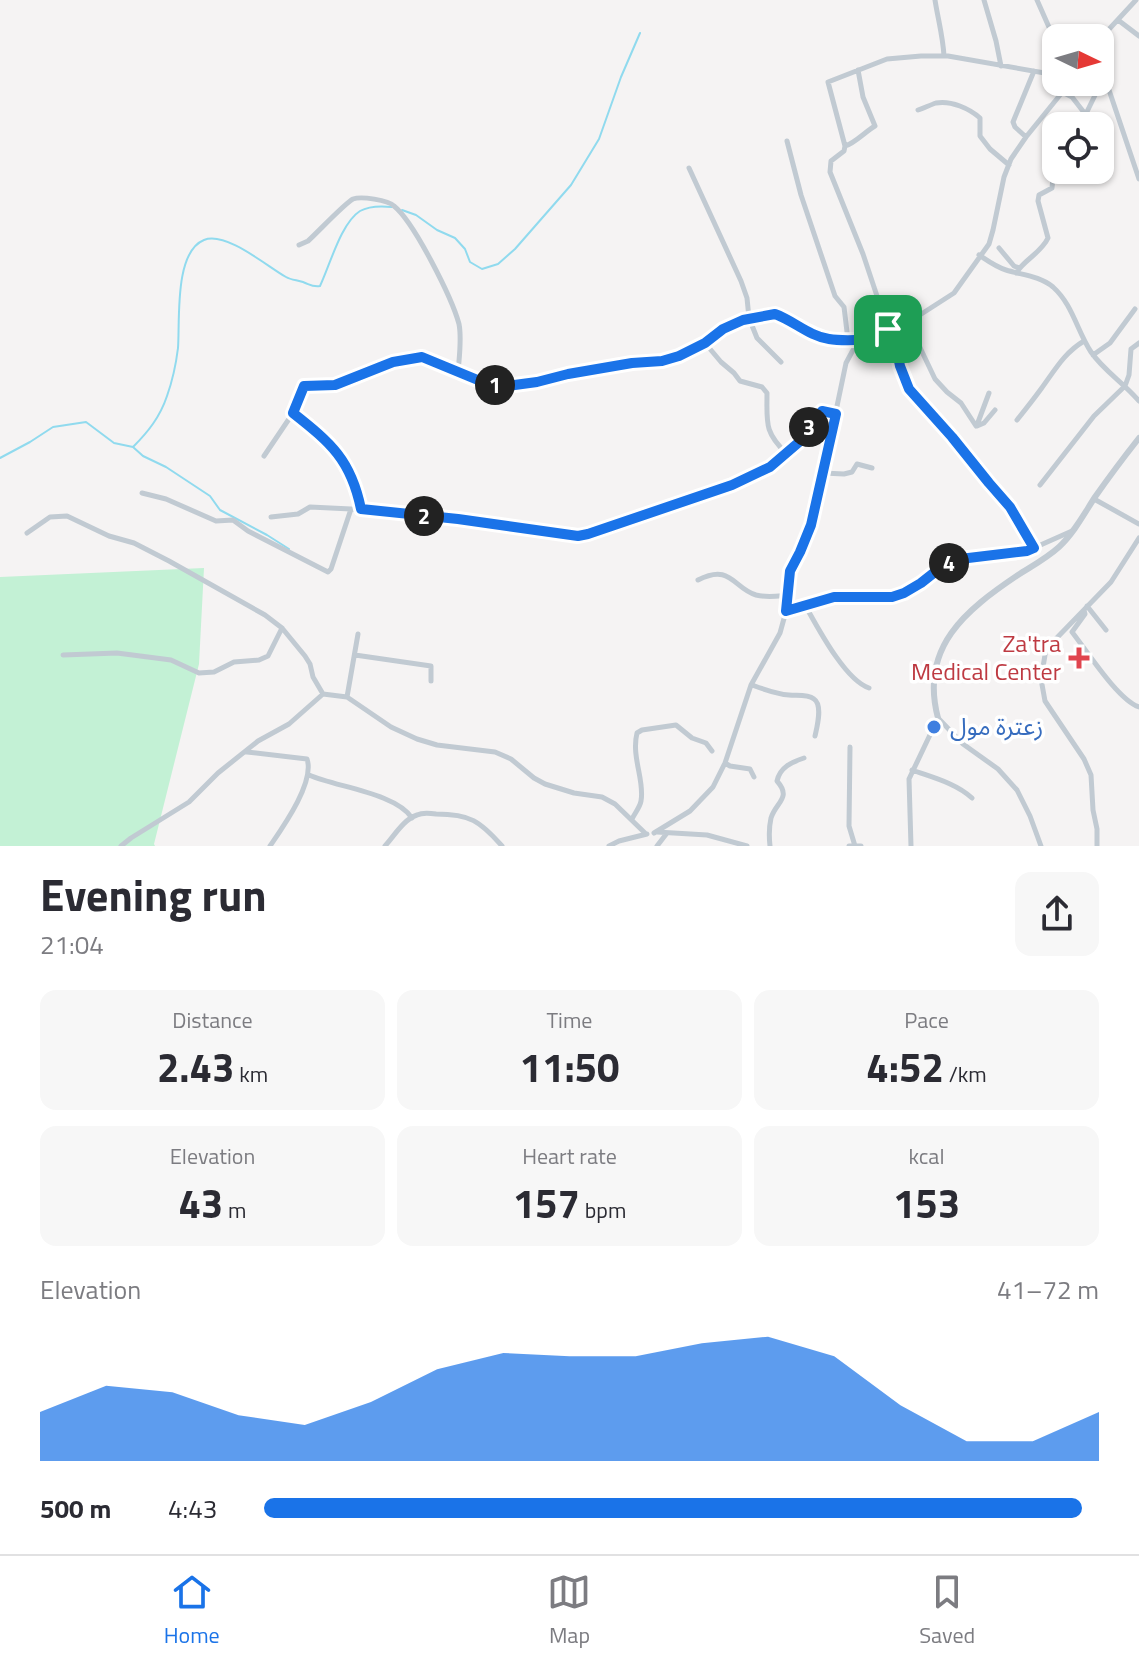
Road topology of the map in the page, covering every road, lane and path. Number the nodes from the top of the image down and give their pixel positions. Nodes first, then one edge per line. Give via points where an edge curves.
1 (935, 0) edge
2 (984, 0) edge
3 (1037, 0) edge
4 (1136, 0) edge
5 (1118, 20) junction
6 (1048, 24) edge
7 (1114, 24) edge
8 (1139, 36) edge
9 (944, 56) junction
10 (1001, 66) junction
11 (858, 70) junction
12 (1034, 71) junction
13 (1042, 72) edge
14 (1059, 96) edge
15 (1070, 96) edge
16 (918, 110) dead end
17 (1084, 112) edge
18 (1087, 112) edge
19 (1026, 137) junction
20 (787, 141) dead end
21 (845, 146) junction
22 (1009, 165) junction
23 (689, 168) dead end
24 (1139, 179) edge
25 (1053, 184) edge
26 (299, 245) dead end
27 (999, 248) dead end
28 (979, 255) junction
29 (1018, 270) junction
30 (1135, 309) dead end
31 (749, 318) junction
32 (912, 320) junction
33 (890, 328) junction
34 (848, 340) junction
35 (863, 340) junction
36 (1084, 341) junction
37 (705, 343) junction
38 (1139, 343) edge
39 (1093, 355) junction
40 (781, 362) dead end
41 (458, 373) junction
42 (1125, 386) junction
43 (989, 393) dead end
44 (1139, 401) edge
45 (995, 410) dead end
46 (293, 413) junction
47 (836, 414) junction
48 (1017, 420) dead end
49 (976, 426) junction
50 (1139, 438) edge
51 (787, 454) junction
52 (264, 456) dead end
53 (872, 468) dead end
54 (823, 473) junction
55 (1040, 485) dead end
56 (142, 493) dead end
57 (1094, 499) junction
58 (351, 509) junction
59 (361, 509) junction
60 (271, 517) dead end
61 (1139, 524) edge
62 (1074, 529) junction
63 (27, 533) dead end
64 (1139, 538) edge
65 (1034, 548) junction
66 (698, 580) dead end
67 (789, 595) junction
68 (805, 605) junction
69 (1086, 608) junction
70 (786, 611) junction
71 (282, 628) junction
72 (1106, 630) dead end
73 (358, 634) dead end
74 (63, 655) dead end
75 (355, 655) junction
76 (431, 681) dead end
77 (751, 685) junction
78 (869, 688) dead end
79 (323, 694) junction
80 (347, 697) junction
81 (1139, 707) edge
82 (938, 718) junction
83 (815, 736) dead end
84 (850, 747) dead end
85 (245, 751) junction
86 (712, 751) dead end
87 (804, 758) dead end
88 (725, 763) junction
89 (912, 770) junction
90 (309, 775) junction
91 (754, 777) dead end
92 (972, 798) dead end
93 (412, 818) junction
94 (632, 819) junction
95 (667, 832) junction
96 (654, 833) junction
97 (646, 834) junction
98 (121, 846) edge
99 (270, 846) edge
100 (385, 846) edge
101 (502, 846) edge
102 (609, 846) edge
103 (657, 846) edge
104 (747, 846) edge
105 (770, 846) edge
106 (852, 846) edge
107 (861, 846) edge
108 (911, 846) edge
109 (1041, 846) edge
110 (1097, 846) edge

1 - 9 street
2 - 10 street
3 - 6 street
4 - 5 street
5 - 7 street
5 - 8 street
9 - 10 street
9 - 11 street via 887,59
10 - 12 street
11 - 21 street via 875,126
11 - 21 street via 828,82
12 - 13 street
12 - 19 street via 1013,122
14 - 19 street
15 - 17 street
16 - 22 street via 935,103 976,114 980,136
18 - 24 street via 1104,82
19 - 22 street
20 - 34 street via 835,296 844,307
21 - 33 street via 831,161 830,172
22 - 28 street via 989,244
23 - 31 street via 741,281
25 - 29 street via 1038,201 1048,238
26 - 41 street via 353,199 393,204 426,253 460,327
27 - 29 street
28 - 29 street via 995,266
28 - 32 street via 954,293
29 - 36 street via 1051,285
30 - 39 street via 1110,343
31 - 34 street via 775,314 814,334
31 - 37 street
31 - 40 street via 757,338
32 - 33 street
32 - 49 street via 935,379
33 - 35 street
33 - 65 street via 909,389 1010,507
34 - 35 street
35 - 47 street via 846,363
36 - 39 street
36 - 48 street via 1058,363
37 - 41 street via 662,361 507,386
37 - 51 street via 740,381 767,393 767,427
38 - 42 street via 1131,349
39 - 42 street
41 - 46 street via 422,357 393,362 335,385 304,386
42 - 44 street
42 - 55 street
43 - 49 street
45 - 49 street
46 - 52 street
46 - 59 street via 339,454
47 - 51 street via 822,411
47 - 54 street
50 - 57 street
51 - 59 street via 732,485 578,536
53 - 54 street via 857,464 852,472
54 - 67 street via 811,525 790,571
56 - 58 street via 216,521 233,520 328,572
57 - 61 street
57 - 62 street
58 - 59 street
58 - 60 street via 310,507
62 - 65 street
62 - 82 street via 1058,547 976,605 946,640 936,663
63 - 71 street via 50,517 67,516 169,561
64 - 69 street via 1111,582
65 - 68 street via 950,562 892,597 834,597
66 - 67 street via 722,574 752,594
67 - 70 street
68 - 70 street
68 - 78 street via 830,648 861,686
69 - 72 street
69 - 81 street via 1072,632 1121,695
69 - 110 street via 1046,649 1041,679 1045,701 1091,775
70 - 77 street
71 - 74 street via 268,656 214,672 117,653
71 - 79 street via 310,664
73 - 75 street
75 - 76 street via 431,666
75 - 80 street
77 - 83 street via 813,698 818,713
77 - 88 street
79 - 80 street
79 - 85 street via 289,724
80 - 94 street via 417,739 495,752 545,784 609,800
82 - 89 street
82 - 109 street via 1017,790
84 - 106 street
85 - 90 street via 307,759
85 - 98 street via 189,802
86 - 94 street via 676,725 637,733 642,791
87 - 105 street via 778,775 784,791 771,819
88 - 91 street via 750,769
88 - 96 street via 713,787 690,811
89 - 92 street
89 - 108 street
90 - 93 street via 394,802
90 - 99 street
93 - 100 street
93 - 101 street via 419,813 459,814 474,820
94 - 97 street
95 - 96 street
95 - 103 street
95 - 104 street
96 - 97 street
97 - 102 street
106 - 107 street

